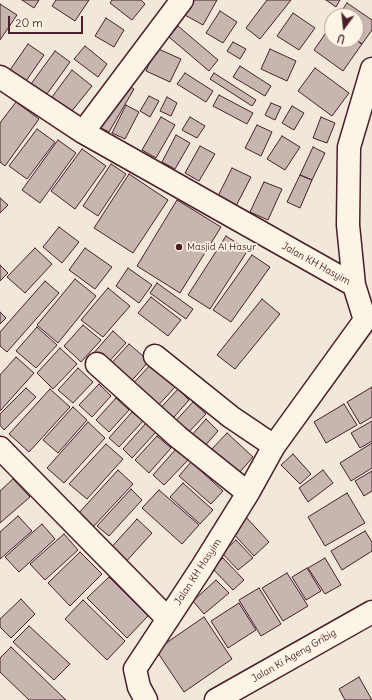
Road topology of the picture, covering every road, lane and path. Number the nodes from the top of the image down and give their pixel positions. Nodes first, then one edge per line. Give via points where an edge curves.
1 (182, 0) edge
2 (372, 69) edge
3 (0, 77) edge
4 (82, 132) junction
5 (354, 285) junction
6 (370, 322) edge
7 (155, 356) dead end
8 (97, 364) dead end
9 (274, 446) junction
10 (0, 448) edge
11 (248, 493) junction
12 (372, 612) edge
13 (168, 618) junction
14 (146, 700) edge
15 (216, 700) edge

1 - 4 street
2 - 5 street via 349,147 348,225
3 - 4 street, Jalan KH Hasyim
4 - 5 street, Jalan KH Hasyim
5 - 6 street, Jalan KH Hasyim
6 - 9 street, Jalan KH Hasyim
7 - 9 street via 231,417
8 - 11 street via 178,437
9 - 11 street, Jalan KH Hasyim
10 - 13 street
11 - 13 street, Jalan KH Hasyim
12 - 15 street, Jalan Ki Ageng Gribig
13 - 14 street, Jalan KH Hasyim via 135,669 139,687

